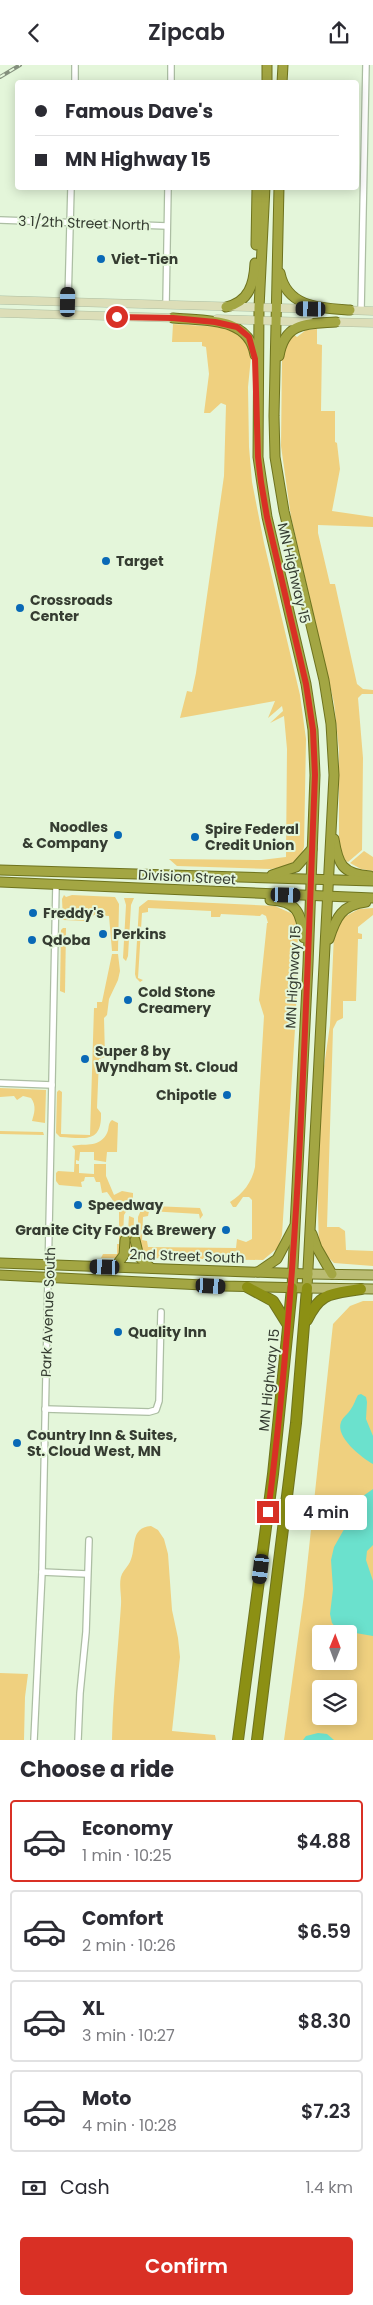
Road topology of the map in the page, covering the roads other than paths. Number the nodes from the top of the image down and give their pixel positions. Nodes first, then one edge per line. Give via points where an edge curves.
1 (75, 65) edge
2 (171, 65) edge
3 (267, 65) edge
4 (283, 65) edge
5 (366, 65) edge
6 (75, 80) edge
7 (171, 80) edge
8 (266, 80) edge
9 (282, 80) edge
10 (365, 119) junction
11 (373, 119) edge
12 (71, 190) edge
13 (168, 190) edge
14 (257, 190) edge
15 (265, 190) edge
16 (280, 190) edge
17 (0, 220) edge
18 (70, 222) junction
19 (167, 226) junction
20 (278, 241) junction
21 (0, 300) edge
22 (68, 302) junction
23 (166, 305) junction
24 (226, 307) junction
25 (268, 308) junction
26 (350, 310) junction
27 (361, 310) junction
28 (373, 311) edge
29 (0, 313) edge
30 (173, 318) junction
31 (267, 321) junction
32 (336, 323) junction
33 (373, 323) edge
34 (257, 390) junction
35 (274, 409) junction
36 (331, 822) junction
37 (312, 849) junction
38 (0, 870) edge
39 (373, 876) edge
40 (262, 877) junction
41 (311, 879) junction
42 (328, 880) junction
43 (373, 881) edge
44 (0, 882) edge
45 (56, 885) junction
46 (213, 892) junction
47 (310, 896) junction
48 (328, 897) junction
49 (373, 900) edge
50 (326, 951) junction
51 (308, 964) junction
52 (0, 1083) edge
53 (52, 1085) junction
54 (296, 1224) junction
55 (310, 1229) junction
56 (125, 1240) dead end
57 (135, 1240) dead end
58 (0, 1263) edge
59 (50, 1265) junction
60 (115, 1267) junction
61 (151, 1268) junction
62 (257, 1272) junction
63 (293, 1273) junction
64 (308, 1273) junction
65 (332, 1274) junction
66 (0, 1275) edge
67 (373, 1275) edge
68 (49, 1277) junction
69 (247, 1287) junction
70 (292, 1288) junction
71 (307, 1288) junction
72 (361, 1289) junction
73 (373, 1289) edge
74 (161, 1312) dead end
75 (288, 1325) junction
76 (304, 1328) junction
77 (45, 1409) junction
78 (89, 1540) dead end
79 (42, 1573) junction
80 (87, 1574) junction
81 (34, 1740) edge
82 (78, 1740) edge
83 (238, 1740) edge
84 (257, 1740) edge

1 - 6 street
2 - 7 street
3 - 8 highway
4 - 9 highway
5 - 10 street
10 - 11 street
10 - 27 street
12 - 18 street
13 - 19 street
14 - 24 highway via 256,256 252,284 245,297
15 - 25 highway, MN Highway 15
16 - 20 highway, MN Highway 15
17 - 18 street, 3 1/2th Street North
18 - 19 street, 3 1/2th Street North
18 - 22 street
19 - 23 street
20 - 25 highway, MN Highway 15
20 - 26 highway via 280,276 291,297 313,306
21 - 22 main road
22 - 23 main road
23 - 24 main road
24 - 25 main road
25 - 26 main road
25 - 31 highway
25 - 31 highway, MN Highway 15
26 - 27 main road
27 - 28 main road
29 - 30 main road
30 - 31 main road
30 - 34 highway via 225,324 243,331 254,352
31 - 32 main road
31 - 34 highway, MN Highway 15
31 - 35 highway, MN Highway 15
32 - 33 main road
32 - 35 highway via 302,325 285,337 279,358
34 - 37 highway, MN Highway 15 via 261,482 306,684 313,730
35 - 36 highway, MN Highway 15 via 279,488 328,705 334,775
36 - 39 highway via 337,855 343,867 353,873
36 - 42 highway, MN Highway 15
37 - 40 highway via 296,867
37 - 41 highway, MN Highway 15
38 - 40 highway, Division Street
40 - 41 highway, Division Street
41 - 42 highway, Division Street
41 - 47 highway, MN Highway 15
42 - 43 highway, Division Street
42 - 48 highway, MN Highway 15
44 - 45 highway, Division Street
45 - 46 highway, Division Street
45 - 53 street, Park Avenue South
46 - 47 highway, Division Street
46 - 51 highway via 234,899 278,901 292,905 303,923
47 - 48 highway, Division Street
47 - 51 highway, MN Highway 15
48 - 49 highway, Division Street
48 - 50 highway, MN Highway 15
49 - 50 highway via 357,903 342,911 335,921
50 - 55 highway, MN Highway 15
51 - 54 highway, MN Highway 15
52 - 53 street
53 - 59 street, Park Avenue South
54 - 62 highway via 277,1259
54 - 63 highway, MN Highway 15
55 - 64 highway, MN Highway 15
55 - 65 highway
56 - 60 highway via 124,1255
57 - 61 highway via 139,1257
58 - 59 highway, 2nd Street South
59 - 60 highway, 2nd Street South
59 - 68 street, Park Avenue South
60 - 61 highway, 2nd Street South
61 - 62 highway, 2nd Street South
62 - 63 highway, 2nd Street South
63 - 64 highway, 2nd Street South
63 - 70 highway, MN Highway 15
64 - 65 main road, 2nd Street South
64 - 71 highway, MN Highway 15
65 - 67 main road, 2nd Street South
66 - 68 highway, 2nd Street South
68 - 69 highway, 2nd Street South
68 - 77 street, Park Avenue South
69 - 70 highway, 2nd Street South
69 - 75 highway via 273,1301
70 - 71 highway, 2nd Street South
70 - 75 highway, MN Highway 15
71 - 72 main road
71 - 76 highway, MN Highway 15
72 - 73 main road
72 - 76 highway via 322,1297
74 - 77 street via 156,1411
75 - 83 highway, MN Highway 15 via 274,1465
76 - 84 highway, MN Highway 15 via 290,1477
77 - 79 street, Park Avenue South
78 - 80 street
79 - 80 street
79 - 81 street, Park Avenue South
80 - 82 street

